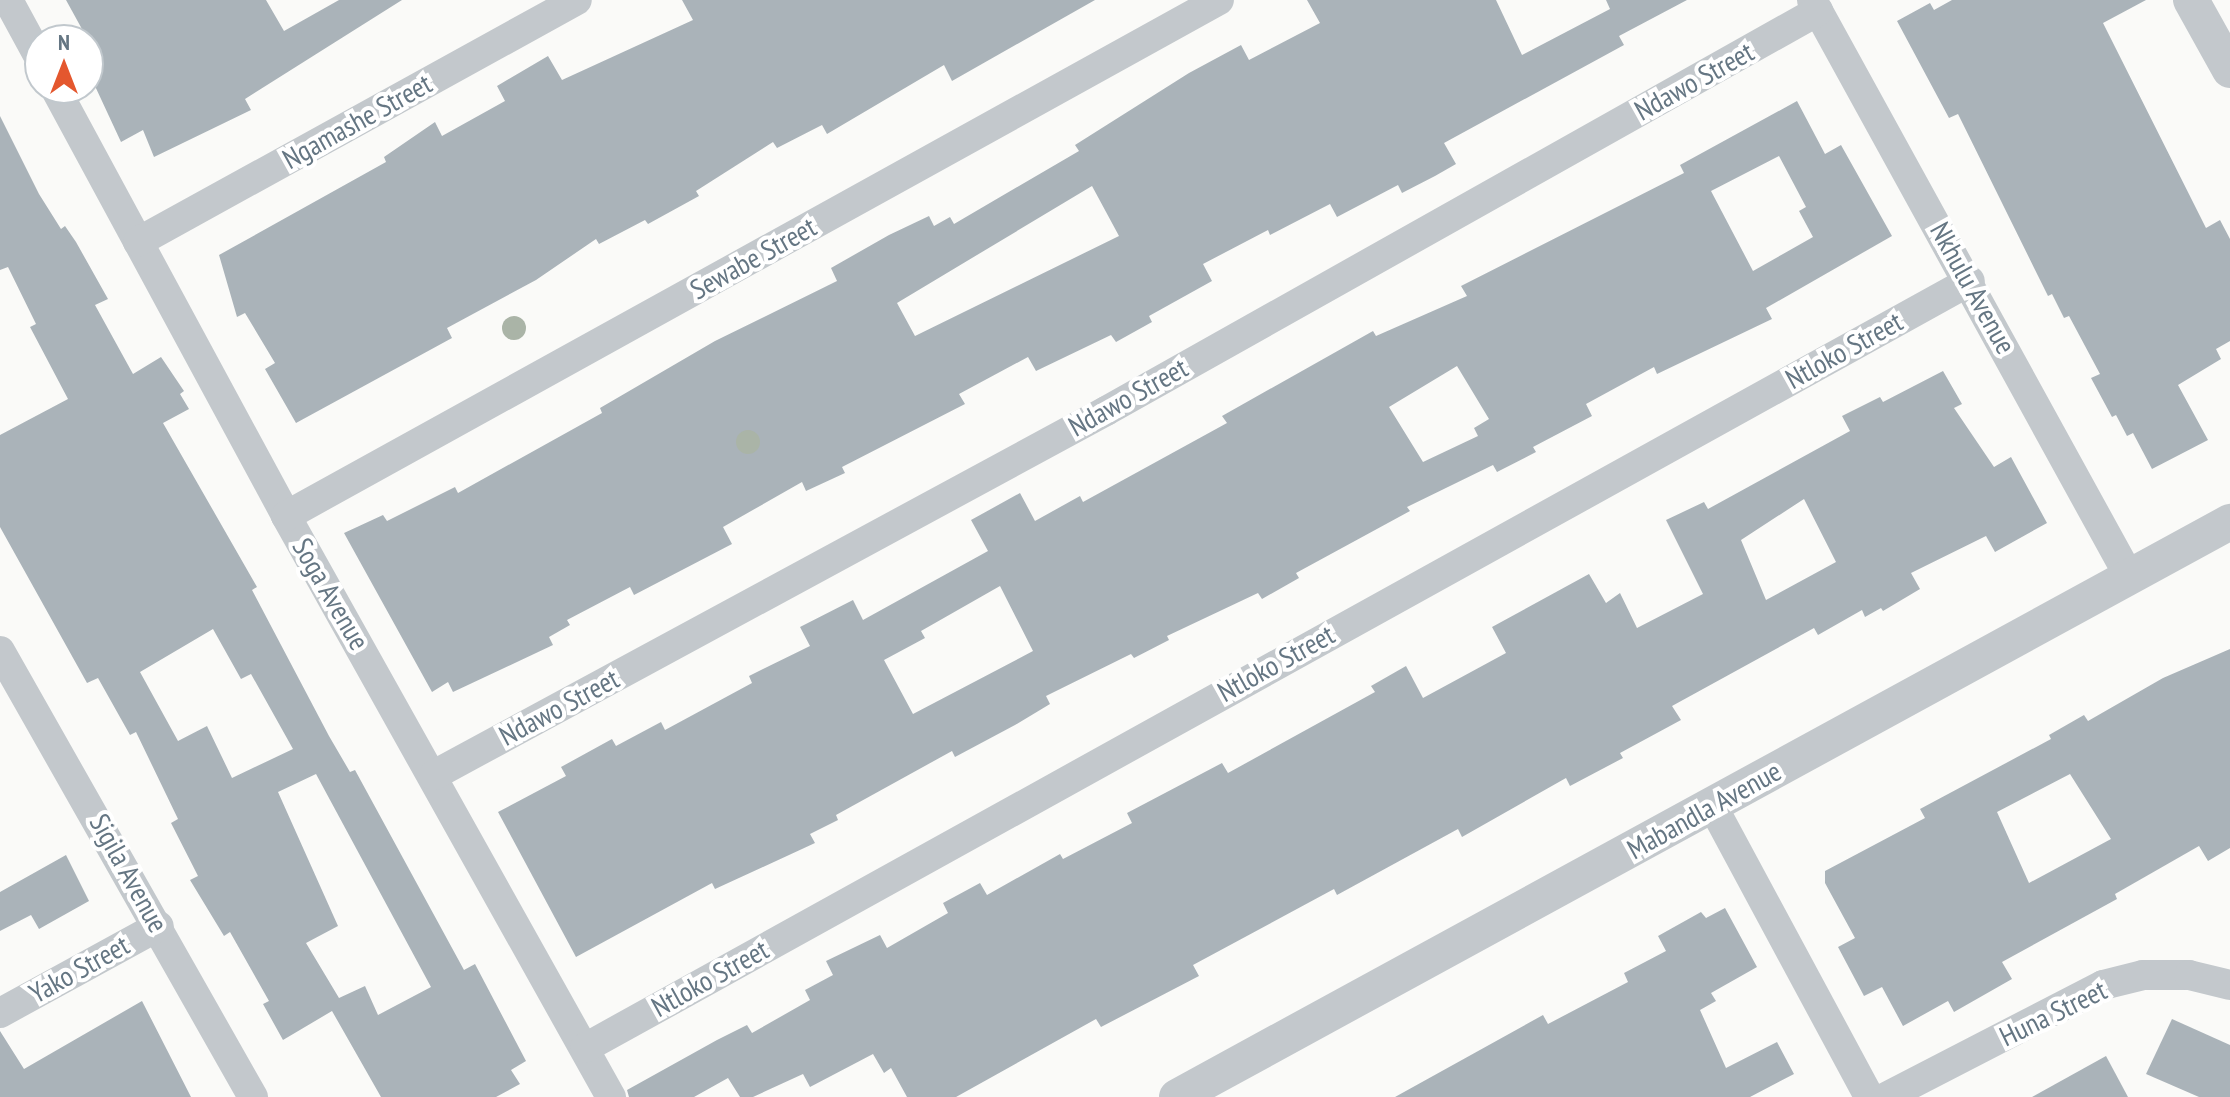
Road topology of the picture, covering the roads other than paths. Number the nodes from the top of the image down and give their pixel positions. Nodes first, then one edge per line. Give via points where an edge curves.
1 (8, 0) edge
2 (577, 0) edge
3 (1219, 0) edge
4 (2191, 0) edge
5 (1815, 5) edge
6 (24, 30) edge
7 (2230, 70) edge
8 (64, 104) edge
9 (138, 242) junction
10 (1970, 281) junction
11 (286, 516) junction
12 (2230, 522) edge
13 (2130, 578) junction
14 (1, 656) edge
15 (434, 775) junction
16 (1712, 805) junction
17 (159, 926) junction
18 (2230, 985) edge
19 (0, 1013) edge
20 (585, 1048) junction
21 (253, 1097) edge
22 (611, 1097) edge
23 (1177, 1097) edge
24 (1869, 1097) edge
25 (1886, 1097) edge

1 - 6 street
2 - 9 street, Ngamashe Street
3 - 11 street, Sewabe Street
4 - 7 street
5 - 10 street, Nkhulu Avenue
5 - 15 street, Ndawo Street via 1119,403
8 - 9 street, Soga Avenue
9 - 11 street, Soga Avenue
10 - 13 street, Nkhulu Avenue
10 - 20 street, Ntloko Street
11 - 15 street, Soga Avenue
12 - 13 street, Mabandla Avenue
13 - 16 street, Mabandla Avenue
14 - 17 street, Sigila Avenue
15 - 20 street, Soga Avenue
16 - 23 street, Mabandla Avenue
16 - 24 street
17 - 19 street, Yako Street
17 - 21 street, Sigila Avenue
18 - 25 street, Huna Street via 2189,975 2143,975 2103,985
20 - 22 street, Soga Avenue

